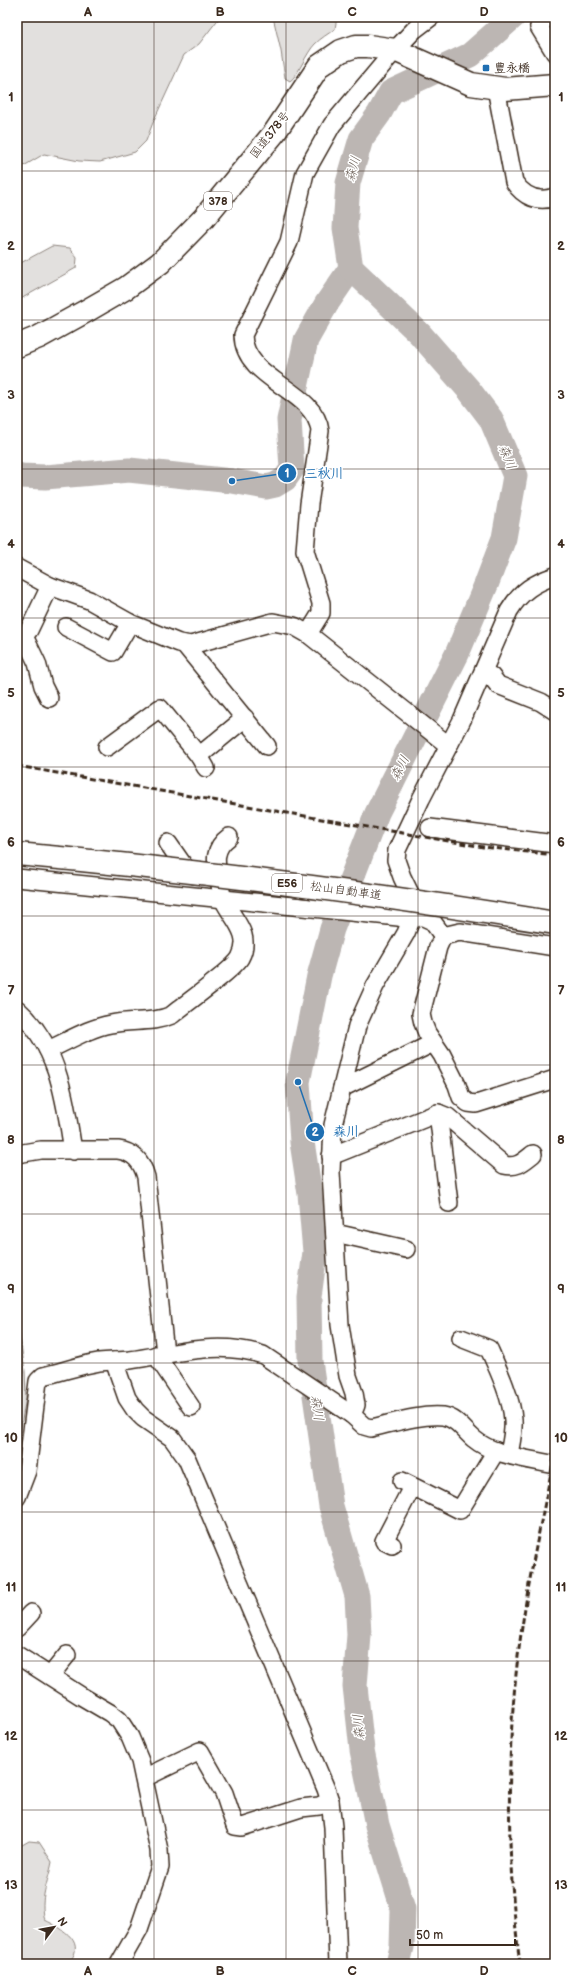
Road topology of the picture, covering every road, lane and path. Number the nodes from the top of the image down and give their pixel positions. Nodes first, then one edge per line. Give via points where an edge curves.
1 (431, 17) edge
2 (548, 17) edge
3 (395, 50) junction
4 (555, 53) edge
5 (555, 85) edge
6 (496, 88) junction
7 (555, 197) edge
8 (17, 346) edge
9 (17, 568) edge
10 (555, 576) edge
11 (50, 586) junction
12 (130, 623) junction
13 (66, 626) dead end
14 (308, 634) junction
15 (21, 641) edge
16 (184, 644) junction
17 (483, 673) junction
18 (49, 698) dead end
19 (555, 711) edge
20 (245, 718) junction
21 (443, 742) junction
22 (267, 746) dead end
23 (106, 747) dead end
24 (430, 828) dead end
25 (229, 837) dead end
26 (168, 843) dead end
27 (555, 844) edge
28 (17, 854) edge
29 (17, 878) edge
30 (223, 899) junction
31 (416, 918) junction
32 (555, 923) edge
33 (443, 936) junction
34 (555, 947) edge
35 (17, 1010) edge
36 (433, 1043) junction
37 (48, 1050) junction
38 (555, 1079) edge
39 (342, 1088) junction
40 (438, 1113) junction
41 (74, 1151) junction
42 (17, 1154) edge
43 (533, 1154) dead end
44 (332, 1156) junction
45 (449, 1203) dead end
46 (335, 1233) junction
47 (406, 1250) dead end
48 (461, 1338) dead end
49 (161, 1354) junction
50 (114, 1361) junction
51 (191, 1407) dead end
52 (348, 1413) junction
53 (503, 1453) junction
54 (555, 1465) edge
55 (17, 1497) edge
56 (392, 1545) dead end
57 (32, 1613) dead end
58 (17, 1628) edge
59 (17, 1655) edge
60 (67, 1655) dead end
61 (50, 1676) junction
62 (144, 1778) junction
63 (330, 1801) junction
64 (119, 1964) edge
65 (338, 1964) edge

1 - 3 street
2 - 4 street via 539,27
3 - 6 highway, 国道378号 / 378 via 471,84
3 - 8 highway, 国道378号 / 378 via 356,46 329,58 319,66 284,120 204,218 160,263 126,288
3 - 14 street via 332,125 305,173 288,242 243,335 248,356 303,402 319,422 305,551 321,602 320,612
5 - 6 highway, 国道378号 / 378
6 - 7 street via 514,182 522,193 537,200
9 - 11 street
10 - 17 street via 526,588 517,598
11 - 12 street via 89,600
11 - 15 street
12 - 13 street via 113,652
12 - 16 street
14 - 16 street via 294,626 273,622 191,645
14 - 21 street
15 - 18 street via 37,663
16 - 20 street
17 - 19 street via 491,676 498,685 541,702
17 - 21 street via 462,720
20 - 22 street
20 - 23 street via 202,762 160,708
21 - 31 street via 396,850 396,860
24 - 27 street
25 - 30 street via 219,848 215,861
26 - 30 street via 184,866
28 - 32 highway, 松山自動車道 / E56, bridge via 247,877
29 - 30 street
30 - 31 street
30 - 37 street via 244,934 243,950 233,965 172,1015 156,1021 110,1024
31 - 33 street via 432,921
31 - 39 street via 375,986 357,1026
33 - 34 street via 460,932
33 - 36 street via 421,1014
35 - 37 street via 35,1028
36 - 38 street via 442,1055 461,1097 468,1103 476,1104
36 - 39 street
37 - 41 street via 64,1093
39 - 44 street via 333,1125
40 - 43 street via 448,1117 504,1165 521,1164
40 - 44 street
40 - 45 street
41 - 42 street via 41,1150
41 - 49 street via 127,1151 144,1166
44 - 46 street
46 - 47 street
46 - 52 street via 340,1325 348,1376 356,1405
48 - 53 street via 489,1349 500,1372 510,1401 513,1420 513,1436
49 - 50 street
49 - 51 street
49 - 52 street via 195,1348 250,1351 263,1355
50 - 55 street via 43,1376 38,1381 27,1471
50 - 63 street via 127,1398 135,1410 172,1438 187,1459
52 - 53 street via 370,1428 444,1416 460,1424 474,1440 491,1450
53 - 54 street
53 - 56 street via 460,1510 407,1484 384,1541
57 - 58 street
59 - 61 street
60 - 61 street
61 - 62 street via 119,1720 130,1737
62 - 63 street via 200,1751 224,1793 235,1826 242,1827
62 - 64 street via 159,1850 160,1867 139,1929
63 - 65 street

